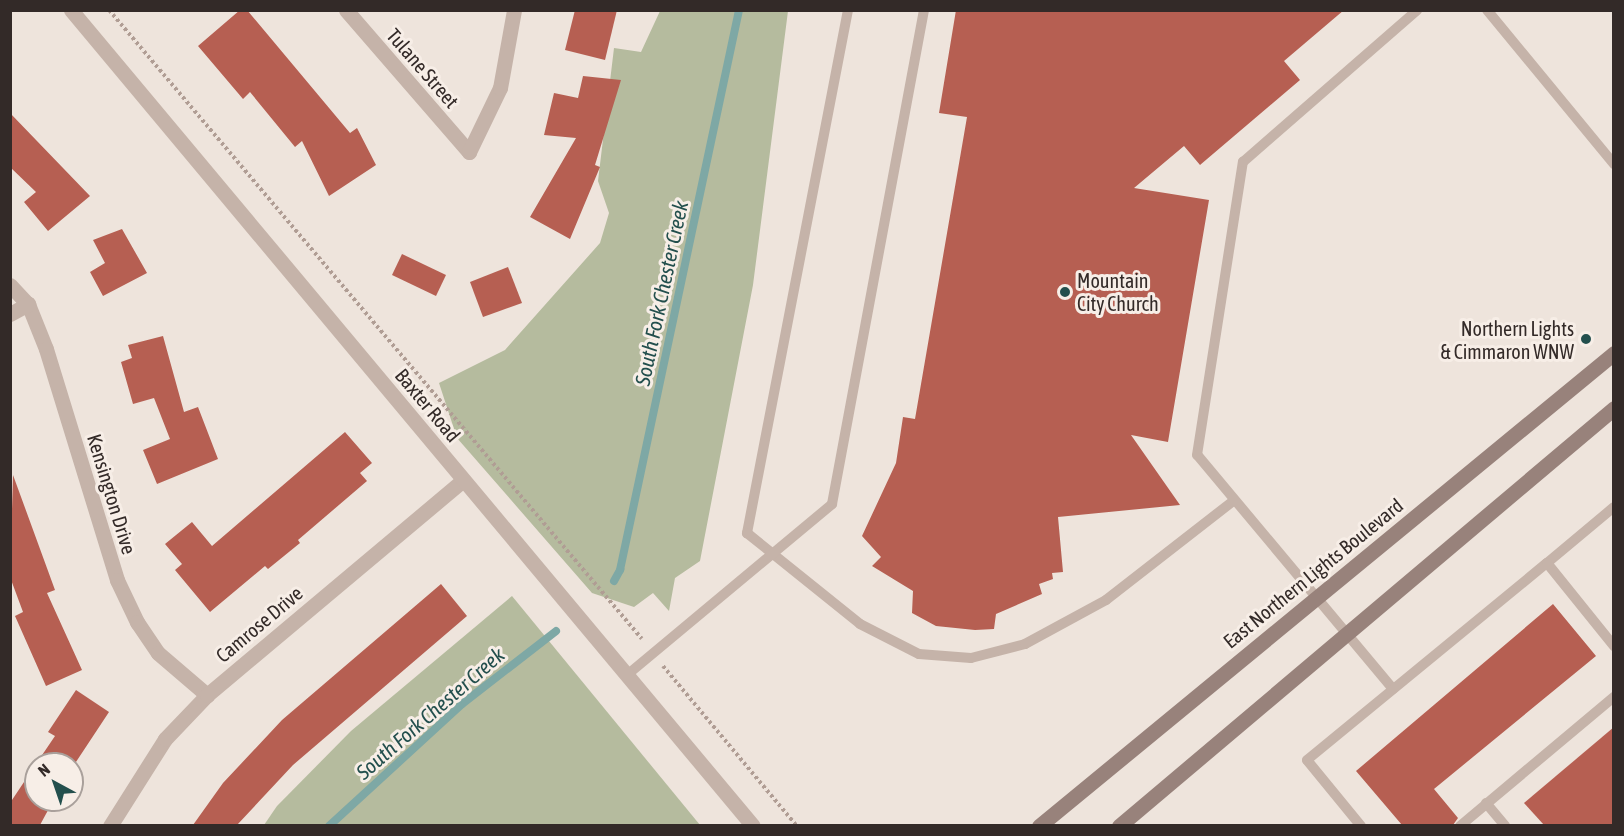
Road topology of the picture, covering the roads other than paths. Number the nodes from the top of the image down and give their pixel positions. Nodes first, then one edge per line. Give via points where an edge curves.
1 (71, 10) edge
2 (346, 10) edge
3 (514, 10) edge
4 (848, 10) edge
5 (924, 10) edge
6 (1417, 10) edge
7 (1487, 10) edge
8 (1614, 164) edge
9 (10, 285) edge
10 (28, 304) junction
11 (10, 314) edge
12 (1614, 353) edge
13 (1614, 408) edge
14 (463, 480) junction
15 (1233, 501) junction
16 (1614, 507) edge
17 (772, 551) junction
18 (1546, 563) junction
19 (1315, 598) junction
20 (1346, 634) junction
21 (1614, 646) edge
22 (627, 675) junction
23 (1393, 689) junction
24 (207, 695) junction
25 (1614, 697) edge
26 (1486, 803) junction
27 (110, 825) edge
28 (753, 825) edge
29 (1039, 825) edge
30 (1119, 825) edge
31 (1361, 825) edge
32 (1460, 825) edge
33 (1505, 825) edge

1 - 14 street, Baxter Road
2 - 3 street, Tulane Street via 469,152 500,88
4 - 17 lane via 747,532
5 - 17 lane via 832,504
6 - 15 lane via 1243,162 1197,455
7 - 8 lane
9 - 10 street, Kensington Drive
10 - 11 street
10 - 24 street, Kensington Drive via 46,349 117,580 137,622 158,653
12 - 19 main road, East Northern Lights Boulevard
13 - 20 main road
14 - 22 street, Baxter Road
14 - 24 street, Camrose Drive
15 - 17 lane via 1106,600 1024,644 971,658 918,654 861,624 810,587
15 - 19 lane
16 - 18 lane
17 - 22 lane
18 - 21 lane
18 - 23 lane
19 - 20 lane
19 - 29 main road, East Northern Lights Boulevard
20 - 23 lane
20 - 30 main road
22 - 28 street, Baxter Road
23 - 31 lane via 1307,760
24 - 27 street, Camrose Drive via 165,739
25 - 26 lane
26 - 32 lane
26 - 33 lane

